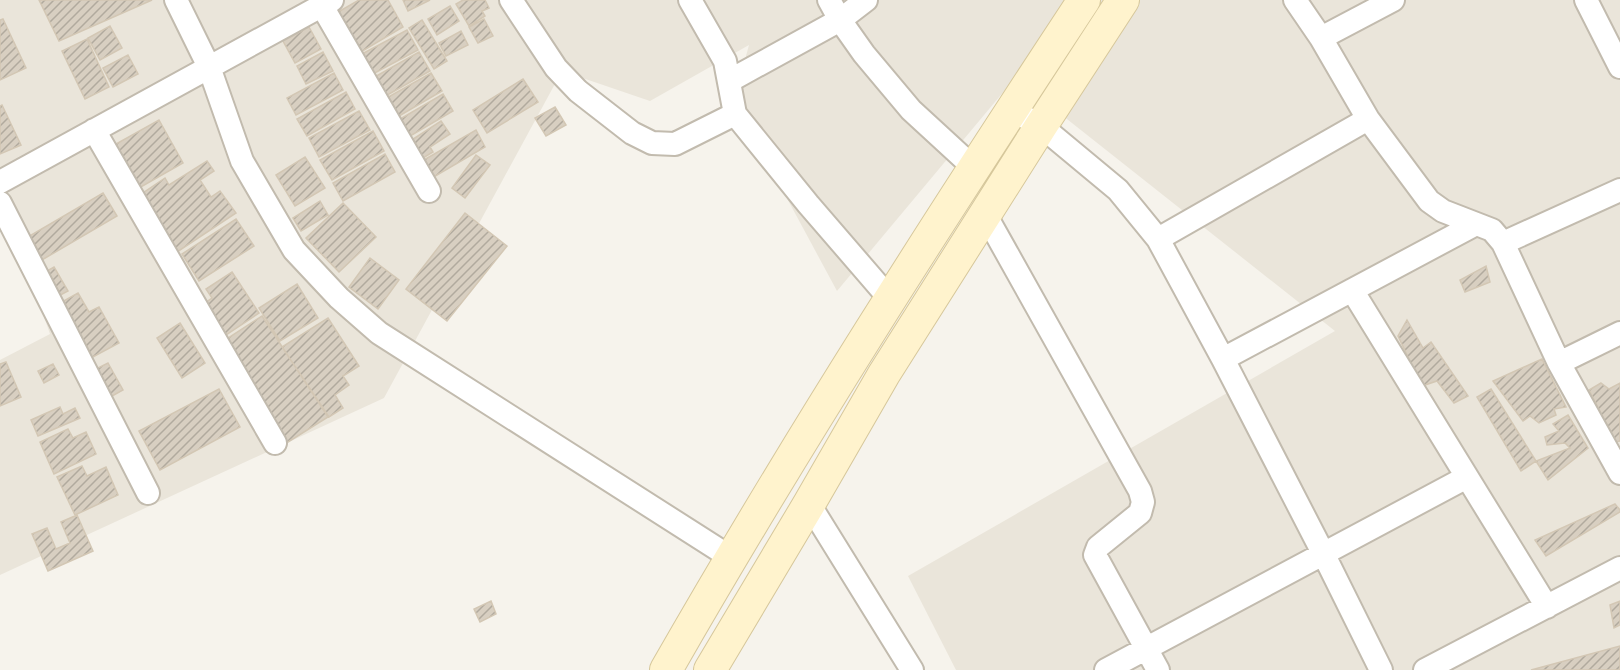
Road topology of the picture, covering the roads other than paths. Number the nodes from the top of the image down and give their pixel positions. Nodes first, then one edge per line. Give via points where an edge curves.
1 (176, 0) edge
2 (511, 0) edge
3 (690, 0) edge
4 (828, 0) edge
5 (866, 0) edge
6 (1084, 0) edge
7 (1123, 0) edge
8 (1295, 0) edge
9 (1393, 0) edge
10 (1586, 0) edge
11 (327, 3) edge
12 (840, 20) junction
13 (1321, 38) junction
14 (209, 67) junction
15 (1620, 67) edge
16 (729, 81) junction
17 (1012, 110) junction
18 (735, 114) junction
19 (1368, 119) junction
20 (1041, 126) junction
21 (94, 130) junction
22 (974, 167) junction
23 (0, 182) edge
24 (1620, 190) edge
25 (429, 191) dead end
26 (0, 203) edge
27 (985, 214) junction
28 (1476, 224) junction
29 (1158, 239) junction
30 (1503, 243) junction
31 (1352, 290) junction
32 (890, 299) junction
33 (1620, 333) edge
34 (854, 356) junction
35 (1223, 359) junction
36 (1559, 363) junction
37 (884, 374) junction
38 (275, 443) dead end
39 (1620, 474) edge
40 (1467, 477) junction
41 (148, 493) dead end
42 (809, 504) junction
43 (1323, 553) junction
44 (730, 557) junction
45 (1620, 568) edge
46 (1547, 607) junction
47 (1145, 648) junction
48 (1375, 668) edge
49 (666, 670) edge
50 (710, 670) edge
51 (912, 670) edge
52 (1106, 670) edge
53 (1158, 670) edge
54 (1425, 670) edge

1 - 14 street
2 - 18 street via 556,68 578,91 632,133 652,143 675,144
3 - 16 street via 725,62
4 - 12 street
5 - 12 street
6 - 17 main road
7 - 20 main road
8 - 13 street
9 - 13 street
10 - 15 street
11 - 14 street
11 - 25 street
12 - 16 street
12 - 22 street via 911,110
13 - 19 street
14 - 21 street
14 - 44 street via 242,161 294,250 339,298 379,333
16 - 18 street
17 - 20 street
17 - 22 main road
18 - 32 street
19 - 28 street via 1429,201
19 - 29 street
20 - 27 main road
20 - 29 street via 1118,190
21 - 23 street
21 - 38 street
22 - 32 main road
24 - 30 street
26 - 41 street
27 - 37 main road
27 - 47 street via 1140,491 1140,513 1098,548 1095,555
28 - 30 street via 1492,230
28 - 31 street
29 - 35 street
30 - 36 street
31 - 35 street
31 - 40 street
32 - 34 main road
33 - 36 street
34 - 37 main road
34 - 44 main road
35 - 43 street
36 - 39 street
37 - 42 main road
40 - 43 street
40 - 46 street
42 - 50 main road
42 - 51 street
43 - 47 street
43 - 48 street
44 - 49 main road
45 - 46 street
46 - 54 street
47 - 52 street
47 - 53 street

